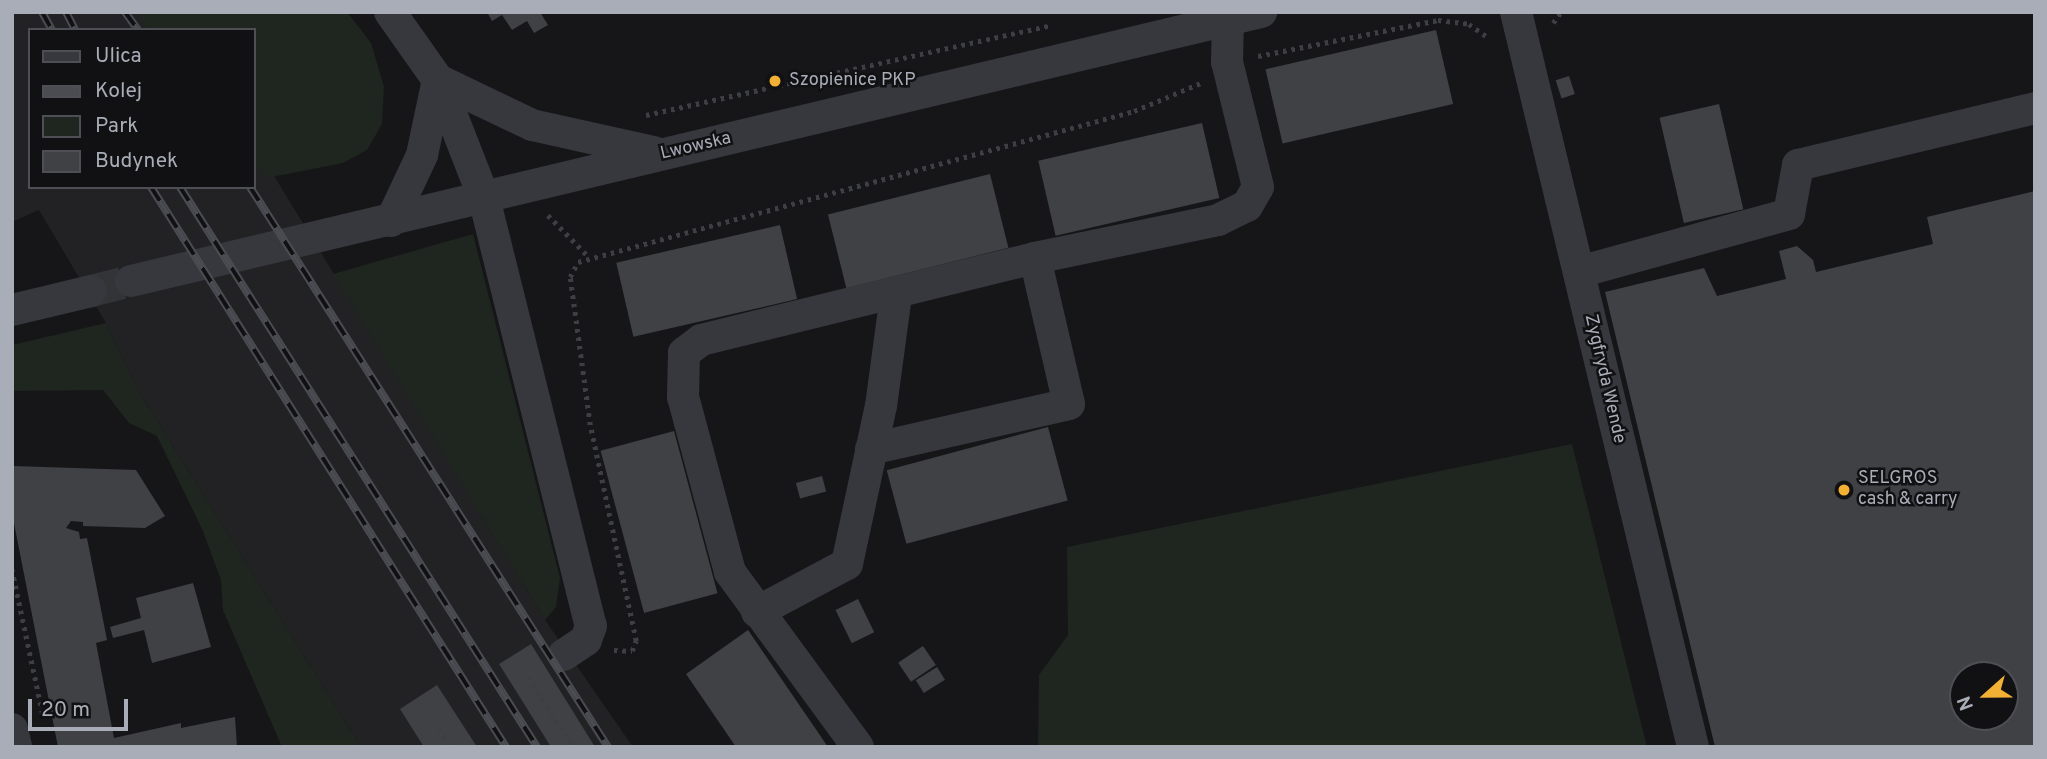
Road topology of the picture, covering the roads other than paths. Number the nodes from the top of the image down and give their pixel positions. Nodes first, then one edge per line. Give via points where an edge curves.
1 (390, 12) edge
2 (1261, 12) edge
3 (1516, 12) edge
4 (1228, 18) junction
5 (438, 80) junction
6 (2035, 108) edge
7 (664, 154) junction
8 (484, 198) junction
9 (391, 221) junction
10 (1035, 258) junction
11 (1579, 272) junction
12 (131, 281) tunnel mouth
13 (91, 290) tunnel mouth
14 (896, 295) junction
15 (12, 310) edge
16 (871, 449) junction
17 (757, 612) junction
18 (564, 655) dead end
19 (12, 729) edge
20 (16, 747) edge
21 (858, 747) edge
22 (1693, 747) edge

1 - 5 street
2 - 4 street, Lwowska
3 - 11 street, Zygfryda Wende
4 - 7 street, Lwowska
4 - 10 street via 1227,62 1258,187 1247,206 1218,219
5 - 7 street via 531,125
5 - 8 street
5 - 9 street via 422,155
6 - 11 street via 1798,165 1789,214
7 - 8 street, Lwowska
8 - 9 street, Lwowska
8 - 18 street via 591,626 586,640
9 - 12 street, Lwowska
10 - 14 street
10 - 16 street via 1069,404
11 - 22 street, Zygfryda Wende
13 - 15 street
14 - 16 street
14 - 17 street via 701,340 684,352 683,397 730,572
16 - 17 street via 846,564
17 - 21 street
19 - 20 street

